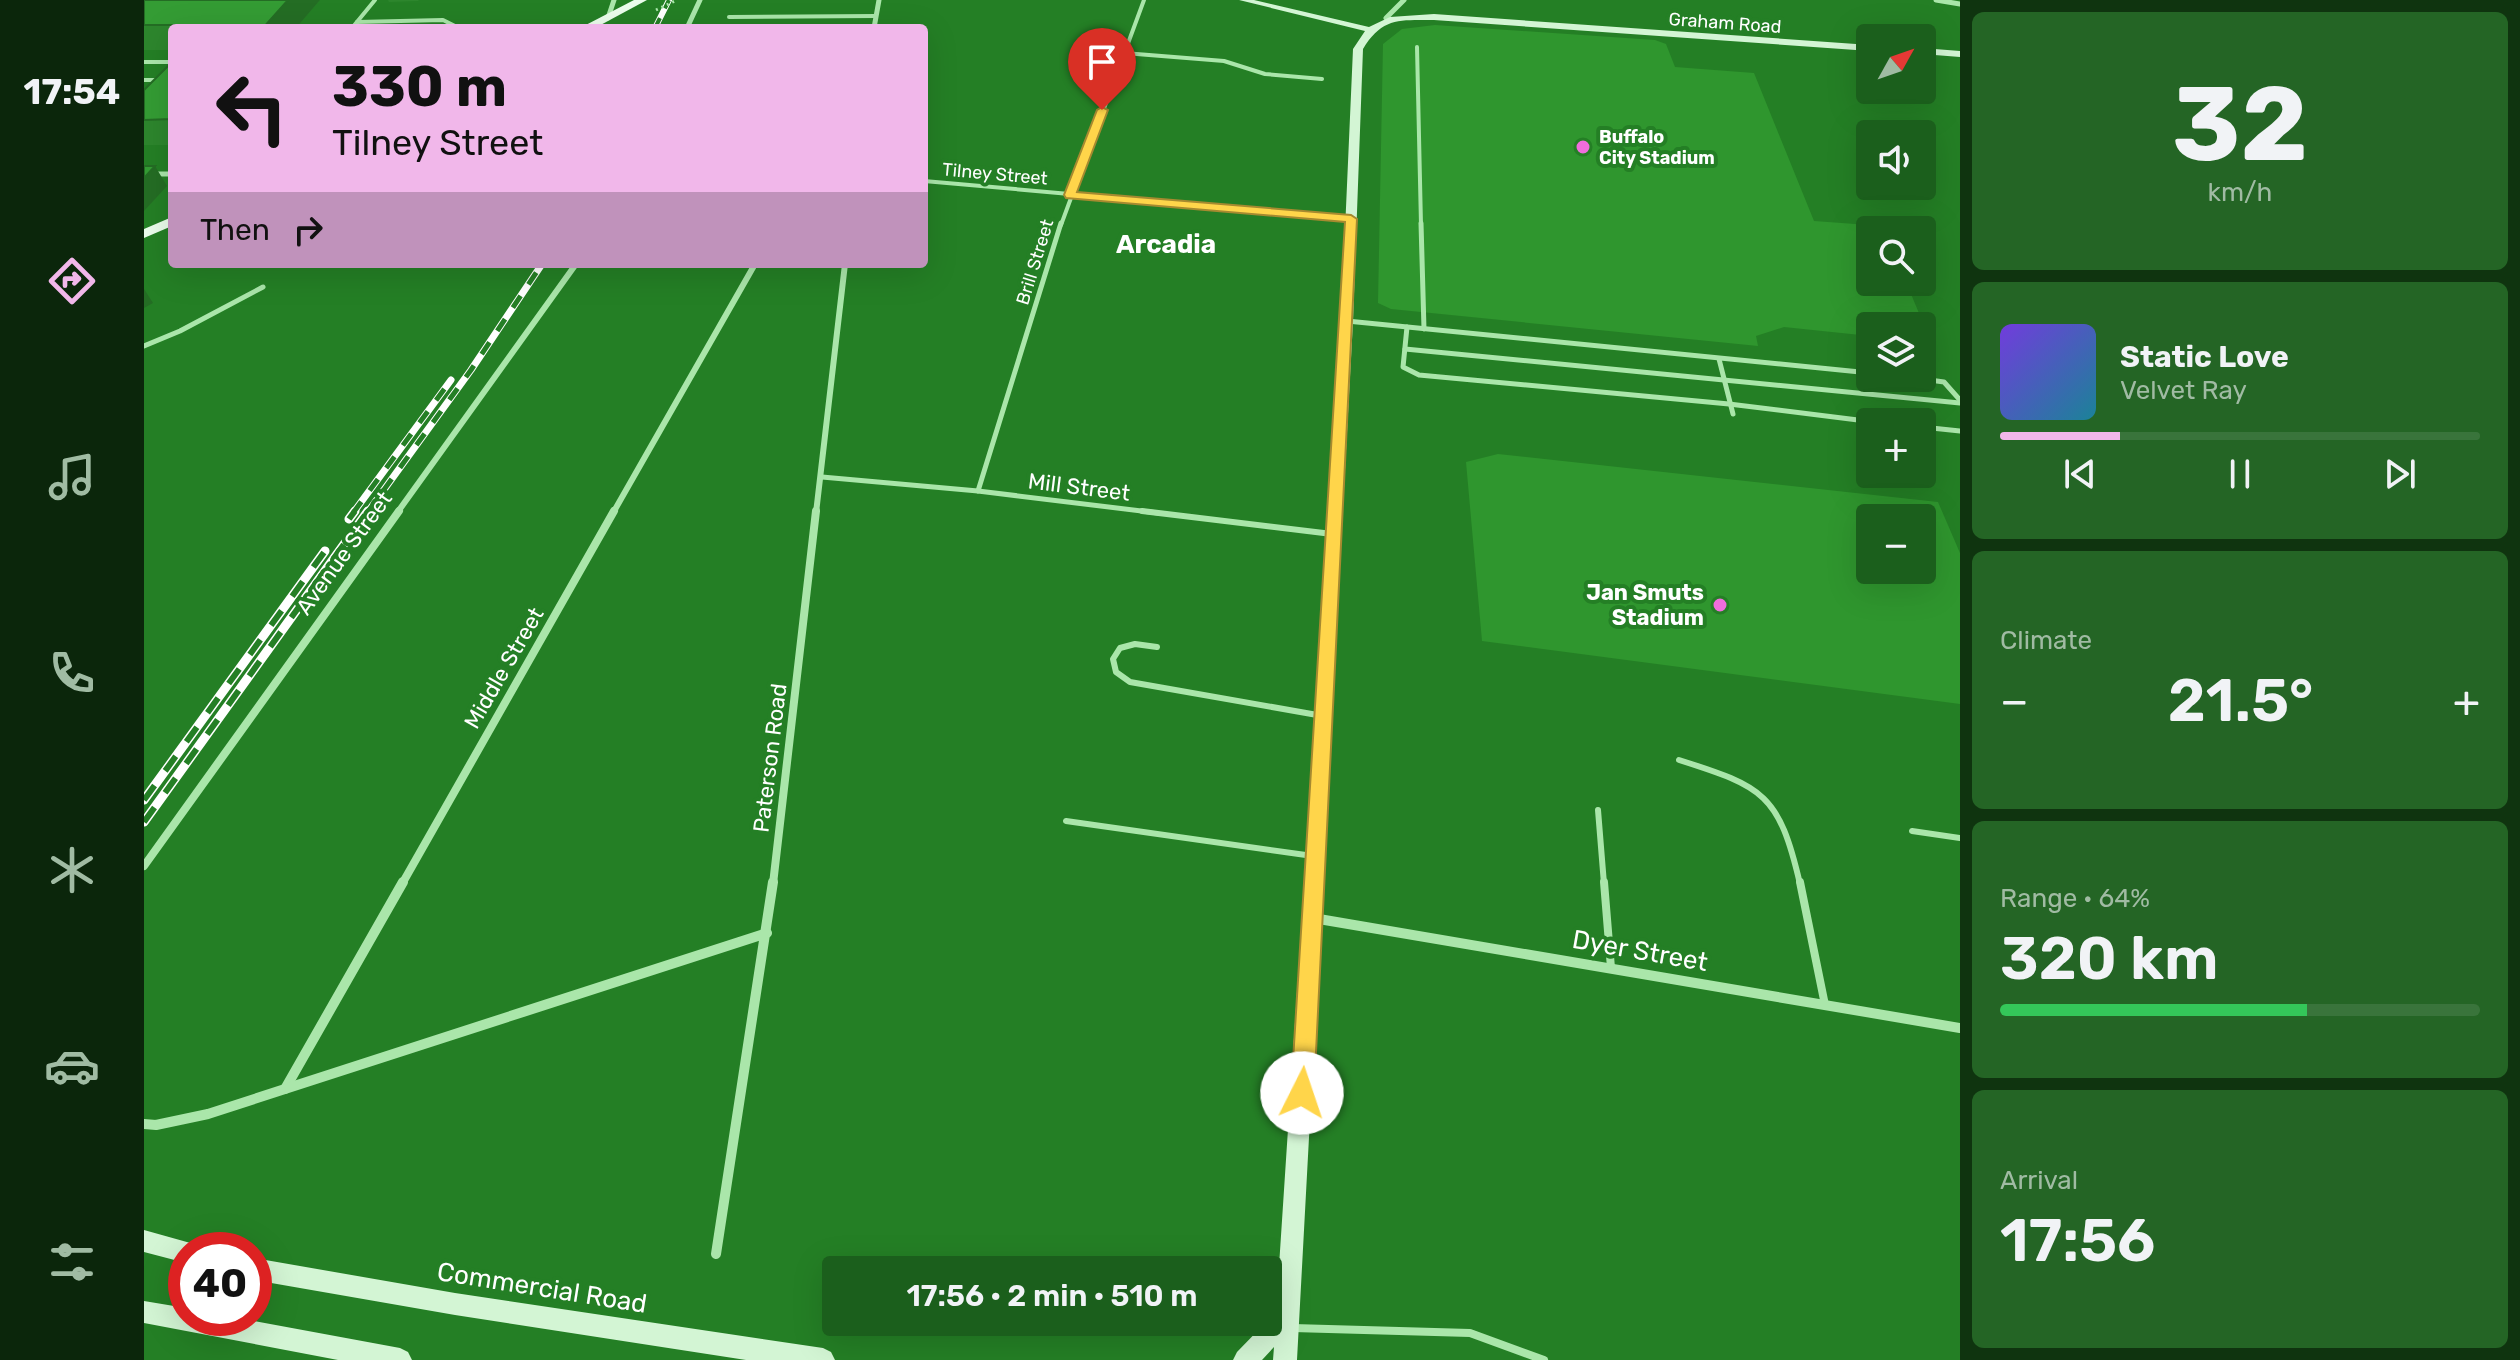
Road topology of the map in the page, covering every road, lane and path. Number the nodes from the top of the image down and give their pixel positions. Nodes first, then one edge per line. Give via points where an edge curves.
1 (375, 0) edge
2 (614, 0) edge
3 (642, 0) edge
4 (677, 0) edge
5 (700, 0) edge
6 (879, 0) edge
7 (1144, 0) edge
8 (1243, 0) edge
9 (1404, 0) edge
10 (1936, 0) edge
11 (1960, 4) edge
12 (656, 10) dead end
13 (876, 16) junction
14 (729, 17) dead end
15 (608, 18) junction
16 (1386, 18) junction
17 (357, 22) joint
18 (451, 24) edge
19 (595, 24) edge
20 (689, 24) edge
21 (875, 24) edge
22 (1371, 30) junction
23 (1417, 47) dead end
24 (1856, 47) edge
25 (1936, 52) edge
26 (1124, 53) junction
27 (1960, 54) edge
28 (144, 62) edge
29 (168, 62) edge
30 (1322, 79) dead end
31 (144, 80) edge
32 (168, 80) edge
33 (144, 174) edge
34 (168, 174) edge
35 (928, 181) edge
36 (1070, 195) junction
37 (1351, 219) junction
38 (168, 223) edge
39 (144, 234) edge
40 (573, 268) edge
41 (753, 268) edge
42 (845, 268) edge
43 (263, 287) dead end
44 (1347, 321) junction
45 (1407, 327) junction
46 (1424, 329) junction
47 (144, 346) edge
48 (1405, 349) junction
49 (1719, 359) junction
50 (1856, 372) edge
51 (1725, 379) junction
52 (1936, 381) edge
53 (1960, 401) edge
54 (1729, 404) junction
55 (1733, 414) dead end
56 (1856, 420) edge
57 (1936, 428) edge
58 (1960, 431) edge
59 (822, 477) junction
60 (978, 491) junction
61 (1332, 534) junction
62 (1157, 647) dead end
63 (1323, 716) junction
64 (1679, 760) dead end
65 (1598, 810) dead end
66 (1066, 821) dead end
67 (1912, 831) dead end
68 (1960, 838) edge
69 (1316, 856) junction
70 (144, 866) edge
71 (1313, 918) junction
72 (767, 933) junction
73 (1611, 968) junction
74 (1825, 1005) junction
75 (1960, 1028) edge
76 (285, 1089) junction
77 (144, 1124) edge
78 (144, 1241) edge
79 (168, 1247) edge
80 (716, 1254) dead end
81 (272, 1272) edge
82 (144, 1312) edge
83 (1285, 1324) junction
84 (375, 1358) edge
85 (400, 1360) edge
86 (823, 1360) edge
87 (1245, 1360) edge
88 (1285, 1360) edge
89 (1544, 1360) edge

1 - 17 lane
2 - 15 street
3 - 15 main road
4 - 12 path, bridge
5 - 20 street
6 - 13 street
7 - 26 lane, Brill Street
8 - 22 street
9 - 16 street
10 - 11 street
13 - 14 lane
13 - 21 street
15 - 19 main road
16 - 22 street
16 - 24 street, Graham Road
17 - 18 lane
22 - 37 street via 1358,49
23 - 46 lane
25 - 27 street
26 - 30 lane via 1224,61 1265,74
26 - 36 lane, Brill Street
28 - 29 lane
31 - 32 lane
33 - 34 street
35 - 36 lane, Tilney Street
36 - 37 lane, Tilney Street
36 - 60 lane, Brill Street
37 - 44 street
38 - 39 main road
40 - 70 street, Avenue Street
41 - 76 street, Middle Street
42 - 59 street, Paterson Road
43 - 47 lane
44 - 45 lane
44 - 61 street
45 - 46 lane
45 - 48 lane
46 - 49 lane
48 - 51 lane
48 - 54 lane via 1405,370 1419,375
49 - 50 lane
49 - 51 lane
51 - 53 lane
51 - 54 lane
52 - 53 lane via 1944,382
54 - 55 lane
54 - 56 lane
57 - 58 lane
59 - 60 lane, Mill Street
59 - 72 street, Paterson Road
60 - 61 lane, Mill Street
61 - 63 street
62 - 63 lane via 1120,648 1113,659 1116,672 1130,682
63 - 69 street
64 - 74 lane via 1741,780 1773,805 1790,844
65 - 73 lane
66 - 69 lane
67 - 68 lane
69 - 71 street
71 - 73 street, Dyer Street
71 - 83 street
72 - 76 street
72 - 80 street, Paterson Road
73 - 74 street, Dyer Street
74 - 75 street, Dyer Street
76 - 77 street via 208,1114
78 - 79 street
81 - 86 street, Commercial Road
82 - 84 street
83 - 87 street
83 - 88 street
83 - 89 lane via 1470,1333
84 - 85 street

